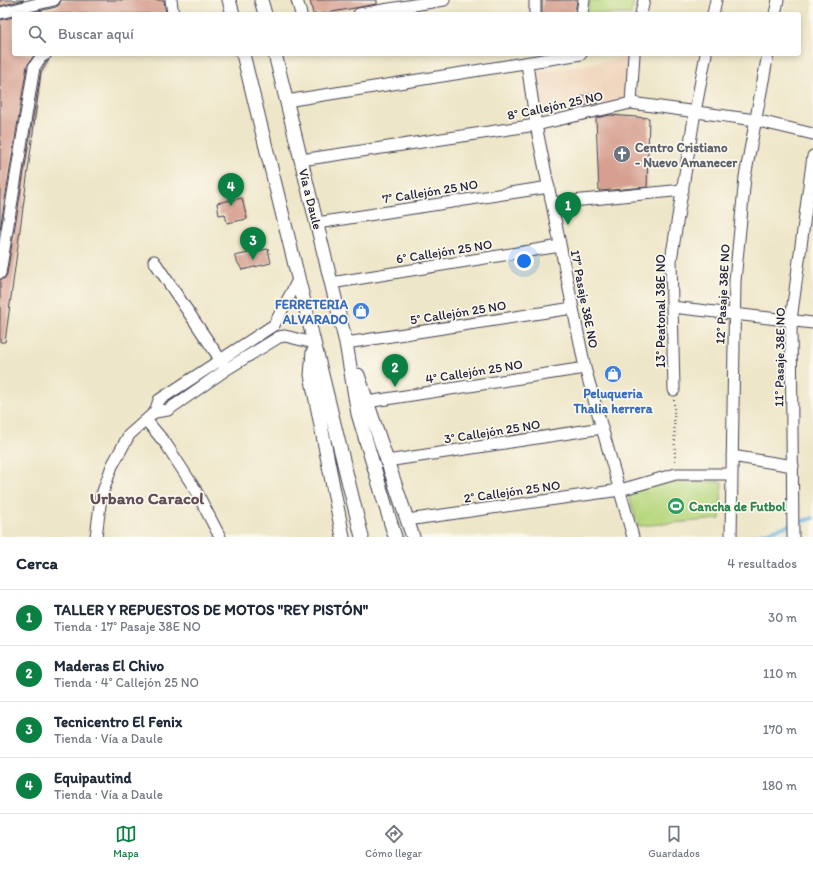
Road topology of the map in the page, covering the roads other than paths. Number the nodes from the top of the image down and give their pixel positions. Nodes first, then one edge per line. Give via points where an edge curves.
1 (54, 0) edge
2 (171, 0) edge
3 (229, 0) edge
4 (261, 0) edge
5 (297, 0) edge
6 (444, 0) edge
7 (535, 0) edge
8 (584, 0) edge
9 (644, 0) edge
10 (716, 0) edge
11 (778, 0) edge
12 (173, 12) edge
13 (232, 12) edge
14 (264, 12) edge
15 (300, 12) edge
16 (371, 12) edge
17 (535, 12) edge
18 (582, 12) edge
19 (641, 12) edge
20 (713, 12) edge
21 (775, 12) edge
22 (0, 13) edge
23 (43, 56) edge
24 (242, 56) edge
25 (275, 56) edge
26 (561, 56) edge
27 (634, 56) edge
28 (706, 56) edge
29 (768, 56) edge
30 (532, 60) edge
31 (286, 102) junction
32 (631, 103) junction
33 (695, 112) junction
34 (756, 120) junction
35 (536, 125) junction
36 (813, 134) edge
37 (813, 156) edge
38 (301, 160) junction
39 (548, 187) junction
40 (683, 190) junction
41 (552, 203) junction
42 (317, 223) junction
43 (560, 246) junction
44 (154, 261) dead end
45 (0, 273) edge
46 (298, 280) junction
47 (331, 283) junction
48 (672, 307) junction
49 (573, 308) junction
50 (734, 314) junction
51 (791, 320) junction
52 (813, 324) edge
53 (314, 343) junction
54 (346, 343) junction
55 (220, 359) junction
56 (585, 368) junction
57 (227, 369) junction
58 (674, 390) road end
59 (367, 402) junction
60 (155, 412) junction
61 (146, 420) junction
62 (602, 428) junction
63 (732, 456) junction
64 (387, 462) junction
65 (792, 466) junction
66 (732, 474) junction
67 (620, 490) junction
68 (407, 520) junction
69 (96, 537) edge
70 (220, 537) edge
71 (343, 537) edge
72 (362, 537) edge
73 (395, 537) edge
74 (412, 537) edge
75 (633, 537) edge
76 (731, 537) edge
77 (793, 537) edge

1 - 22 street
2 - 12 street
3 - 13 main road
4 - 14 main road
5 - 15 street
6 - 16 street
7 - 17 street
8 - 18 street
9 - 19 street
10 - 20 street
11 - 21 street
23 - 45 street via 34,67
24 - 46 main road
25 - 31 main road, Vía a Daule
26 - 30 street
27 - 32 street
28 - 33 street, 13° Peatonal 38E NO
29 - 34 street, 12° Pasaje 38E NO
30 - 31 street
30 - 35 street, 17° Pasaje 38E NO
31 - 38 main road, Vía a Daule
32 - 33 street, 8° Callejón 25 NO
32 - 35 street, 8° Callejón 25 NO
33 - 34 street, 8° Callejón 25 NO
33 - 40 street, 13° Peatonal 38E NO
34 - 36 street, 8° Callejón 25 NO
34 - 50 street, 12° Pasaje 38E NO via 745,177
35 - 38 street, 8° Callejón 25 NO
35 - 39 street, 17° Pasaje 38E NO
37 - 51 street, 11° Pasaje 38E NO
38 - 42 main road, Vía a Daule
39 - 41 street, 17° Pasaje 38E NO
39 - 42 street, 7° Callejón 25 NO
40 - 41 street
40 - 48 street, 13° Peatonal 38E NO via 671,260
41 - 43 street, 17° Pasaje 38E NO
42 - 47 main road, Vía a Daule
43 - 47 street, 6° Callejón 25 NO
43 - 49 street, 17° Pasaje 38E NO
44 - 55 street
46 - 53 main road
46 - 55 street via 274,325
47 - 54 main road, Vía a Daule
48 - 50 street
48 - 58 street, 13° Peatonal 38E NO
49 - 54 street, 5° Callejón 25 NO
49 - 56 street, 17° Pasaje 38E NO
50 - 51 street
50 - 63 street, 12° Pasaje 38E NO
51 - 52 street
51 - 65 street, 11° Pasaje 38E NO
53 - 57 street via 279,337
53 - 71 main road via 311,375
53 - 72 main road
54 - 59 main road, Vía a Daule
54 - 73 main road, Vía a Daule via 358,414
55 - 57 street
55 - 60 street via 159,400
56 - 59 street, 4° Callejón 25 NO
56 - 62 street, 17° Pasaje 38E NO
57 - 60 street via 168,410
59 - 64 main road, Vía a Daule
60 - 61 street
61 - 69 street via 129,435 112,466 101,496
61 - 70 street via 166,444 195,489
62 - 64 street, 3° Callejón 25 NO
62 - 67 street, 17° Pasaje 38E NO
63 - 65 street
63 - 66 street, 12° Pasaje 38E NO
64 - 68 main road, Vía a Daule
65 - 77 street, 11° Pasaje 38E NO
66 - 67 street, 2° Callejón 25 NO via 676,474
66 - 76 street, 12° Pasaje 38E NO
67 - 68 street, 2° Callejón 25 NO
67 - 75 street, 17° Pasaje 38E NO
68 - 74 main road, Vía a Daule

